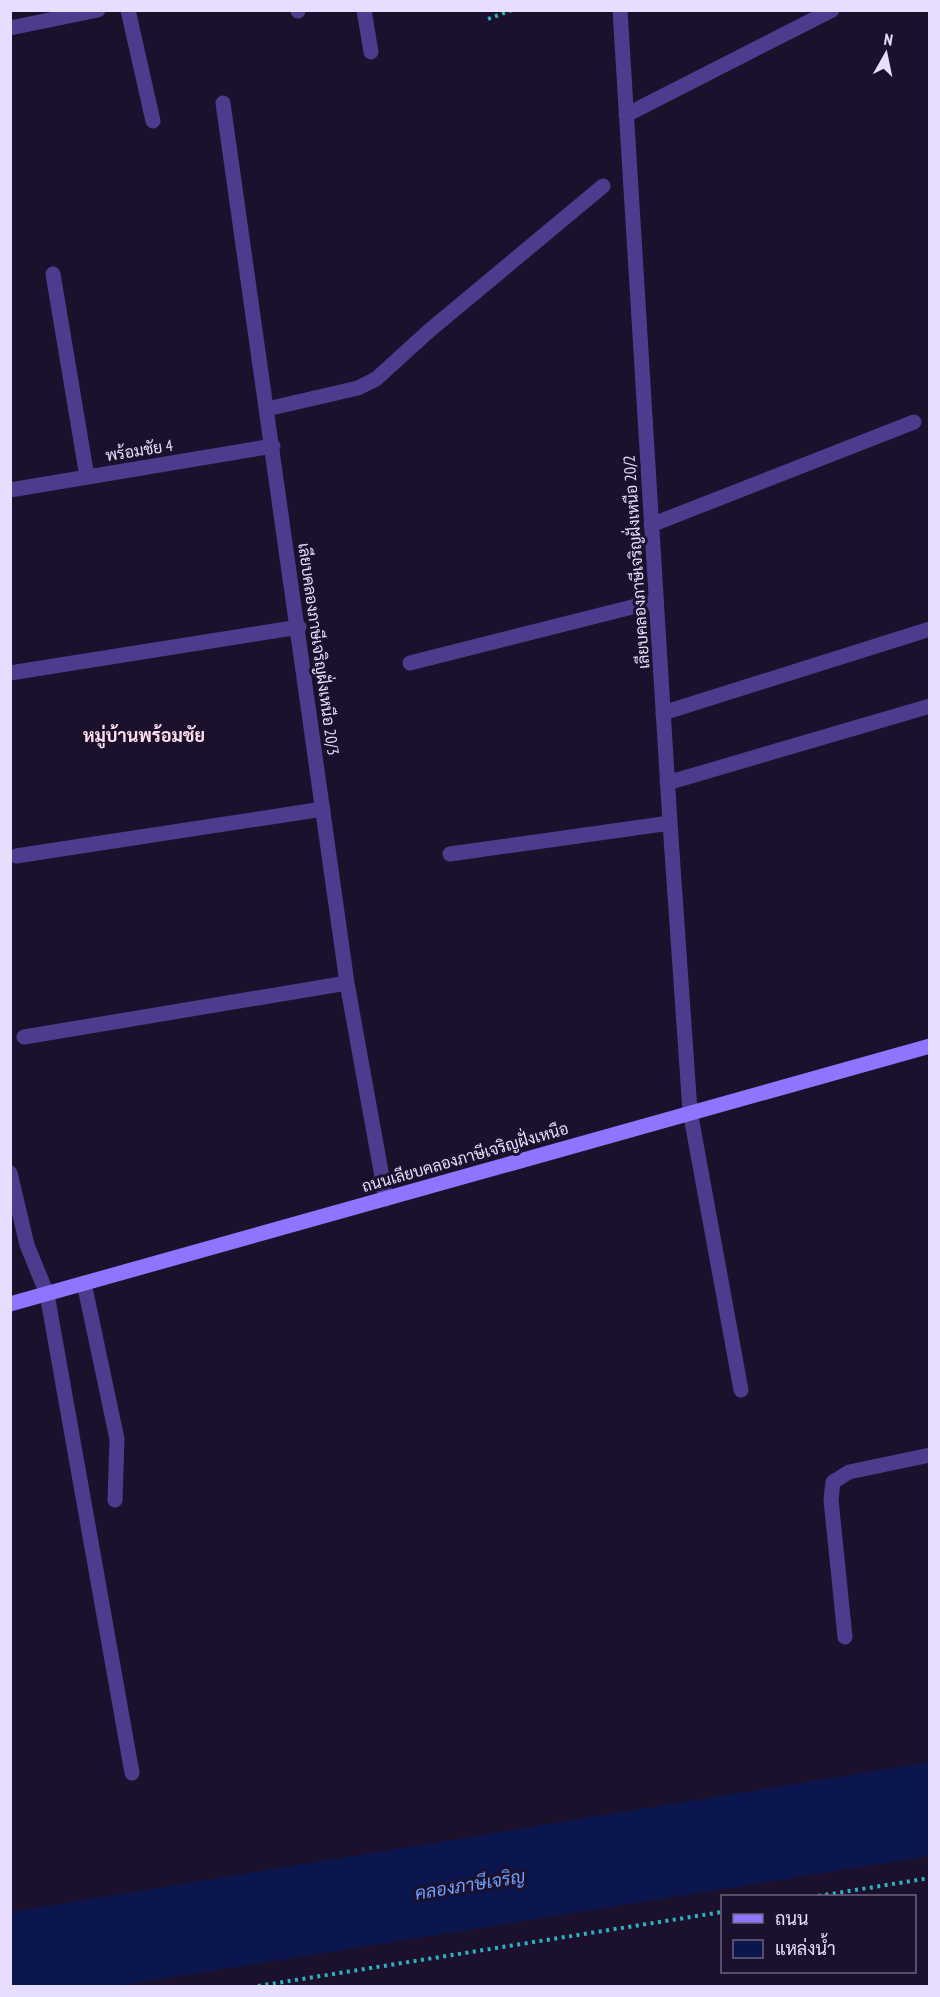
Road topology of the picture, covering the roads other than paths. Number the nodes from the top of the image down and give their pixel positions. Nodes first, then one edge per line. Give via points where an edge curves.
1 (98, 10) edge
2 (128, 10) edge
3 (364, 10) edge
4 (620, 10) edge
5 (832, 10) edge
6 (10, 28) edge
7 (371, 52) dead end
8 (223, 103) dead end
9 (626, 115) junction
10 (153, 121) dead end
11 (603, 186) dead end
12 (53, 274) dead end
13 (267, 409) junction
14 (914, 422) dead end
15 (273, 446) junction
16 (87, 477) junction
17 (10, 490) edge
18 (651, 525) junction
19 (656, 601) junction
20 (299, 627) junction
21 (930, 629) edge
22 (410, 663) dead end
23 (10, 673) edge
24 (930, 706) edge
25 (663, 713) junction
26 (667, 783) junction
27 (323, 809) junction
28 (670, 823) junction
29 (450, 854) dead end
30 (16, 856) dead end
31 (347, 983) junction
32 (24, 1037) dead end
33 (930, 1046) edge
34 (690, 1111) junction
35 (10, 1173) edge
36 (386, 1198) junction
37 (84, 1284) junction
38 (47, 1294) junction
39 (10, 1304) edge
40 (741, 1389) dead end
41 (930, 1455) edge
42 (115, 1500) dead end
43 (845, 1637) dead end
44 (132, 1773) dead end

1 - 6 street
2 - 10 street
3 - 7 street
4 - 9 street, เลียบคลองภาษีเจริญฝั่งเหนือ 20/2
5 - 9 street
8 - 13 street, เลียบคลองภาษีเจริญฝั่งเหนือ 20/3
9 - 18 street, เลียบคลองภาษีเจริญฝั่งเหนือ 20/2
11 - 13 street via 376,379 358,388
12 - 16 street
13 - 15 street, เลียบคลองภาษีเจริญฝั่งเหนือ 20/3
14 - 18 street
15 - 16 street, พร้อมชัย 4
15 - 20 street, เลียบคลองภาษีเจริญฝั่งเหนือ 20/3
16 - 17 street, พร้อมชัย 4
18 - 19 street, เลียบคลองภาษีเจริญฝั่งเหนือ 20/2
19 - 22 street
19 - 25 street, เลียบคลองภาษีเจริญฝั่งเหนือ 20/2
20 - 23 street
20 - 27 street, เลียบคลองภาษีเจริญฝั่งเหนือ 20/3
21 - 25 street
24 - 26 street
25 - 26 street, เลียบคลองภาษีเจริญฝั่งเหนือ 20/2
26 - 28 street, เลียบคลองภาษีเจริญฝั่งเหนือ 20/2
27 - 30 street
27 - 31 street, เลียบคลองภาษีเจริญฝั่งเหนือ 20/3
28 - 29 street
28 - 34 street, เลียบคลองภาษีเจริญฝั่งเหนือ 20/2
31 - 32 street
31 - 36 street, เลียบคลองภาษีเจริญฝั่งเหนือ 20/3
33 - 34 main road, ถนนเลียบคลองภาษีเจริญฝั่งเหนือ
34 - 36 main road, ถนนเลียบคลองภาษีเจริญฝั่งเหนือ
34 - 40 street, เลียบคลองภาษีเจริญฝั่งเหนือ 20/2
35 - 38 street via 27,1245
36 - 37 main road, ถนนเลียบคลองภาษีเจริญฝั่งเหนือ
37 - 38 main road, ถนนเลียบคลองภาษีเจริญฝั่งเหนือ
37 - 42 street via 117,1439
38 - 39 main road, ถนนเลียบคลองภาษีเจริญฝั่งเหนือ
38 - 44 street
41 - 43 street via 849,1472 833,1482 831,1500

